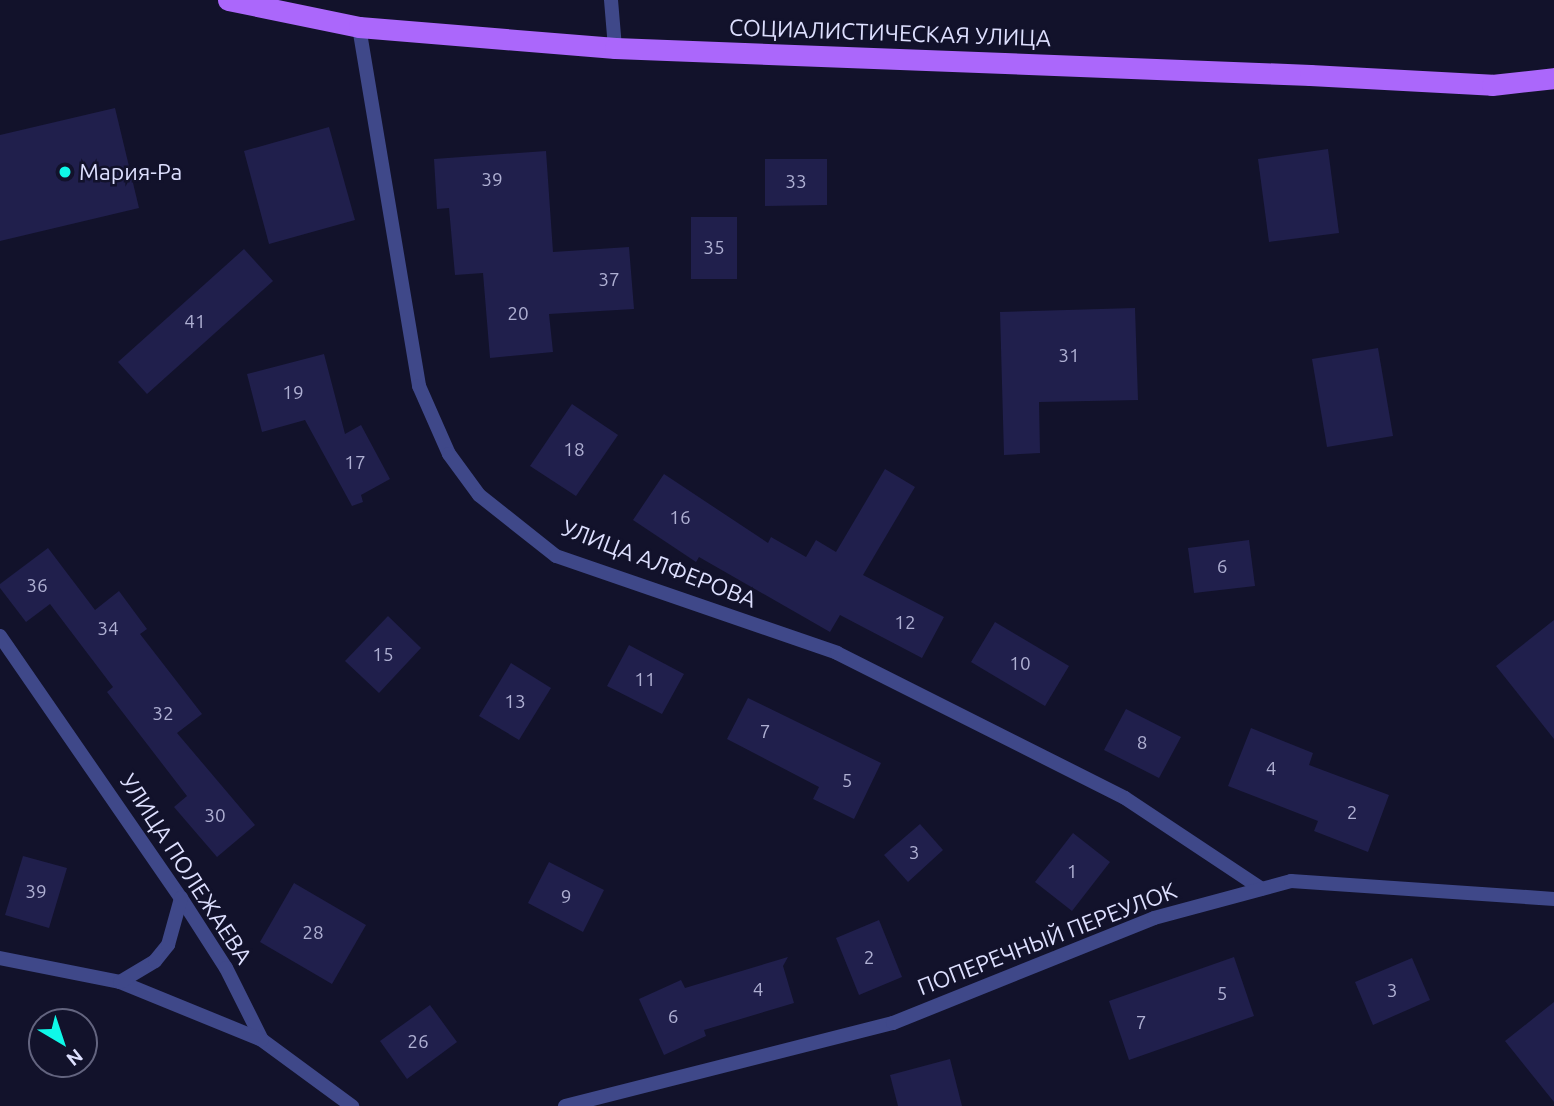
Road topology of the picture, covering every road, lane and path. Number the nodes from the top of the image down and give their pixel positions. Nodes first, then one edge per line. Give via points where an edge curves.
1 (228, 0) edge
2 (611, 0) edge
3 (359, 27) junction
4 (615, 48) junction
5 (1554, 78) edge
6 (0, 636) edge
7 (1262, 889) junction
8 (181, 898) junction
9 (1554, 899) edge
10 (0, 958) edge
11 (120, 982) junction
12 (262, 1040) junction
13 (352, 1106) edge
14 (565, 1106) edge

1 - 3 main road, СОЦИАЛИСТИЧЕСКАЯ УЛИЦА
2 - 4 street
3 - 4 main road, СОЦИАЛИСТИЧЕСКАЯ УЛИЦА
3 - 7 street, УЛИЦА АЛФЕРОВА via 419,386 450,454 480,495 556,556 837,653 1125,799
4 - 5 main road, СОЦИАЛИСТИЧЕСКАЯ УЛИЦА via 1492,85
6 - 8 street, УЛИЦА ПОЛЕЖАЕВА
7 - 9 street, ПОПЕРЕЧНЫЙ ПЕРЕУЛОК via 1292,881
7 - 14 street, ПОПЕРЕЧНЫЙ ПЕРЕУЛОК via 1154,918 893,1023
8 - 11 street via 168,945 155,961
8 - 12 street, УЛИЦА ПОЛЕЖАЕВА via 226,968
10 - 11 street
11 - 12 street
12 - 13 street, УЛИЦА ПОЛЕЖАЕВА

